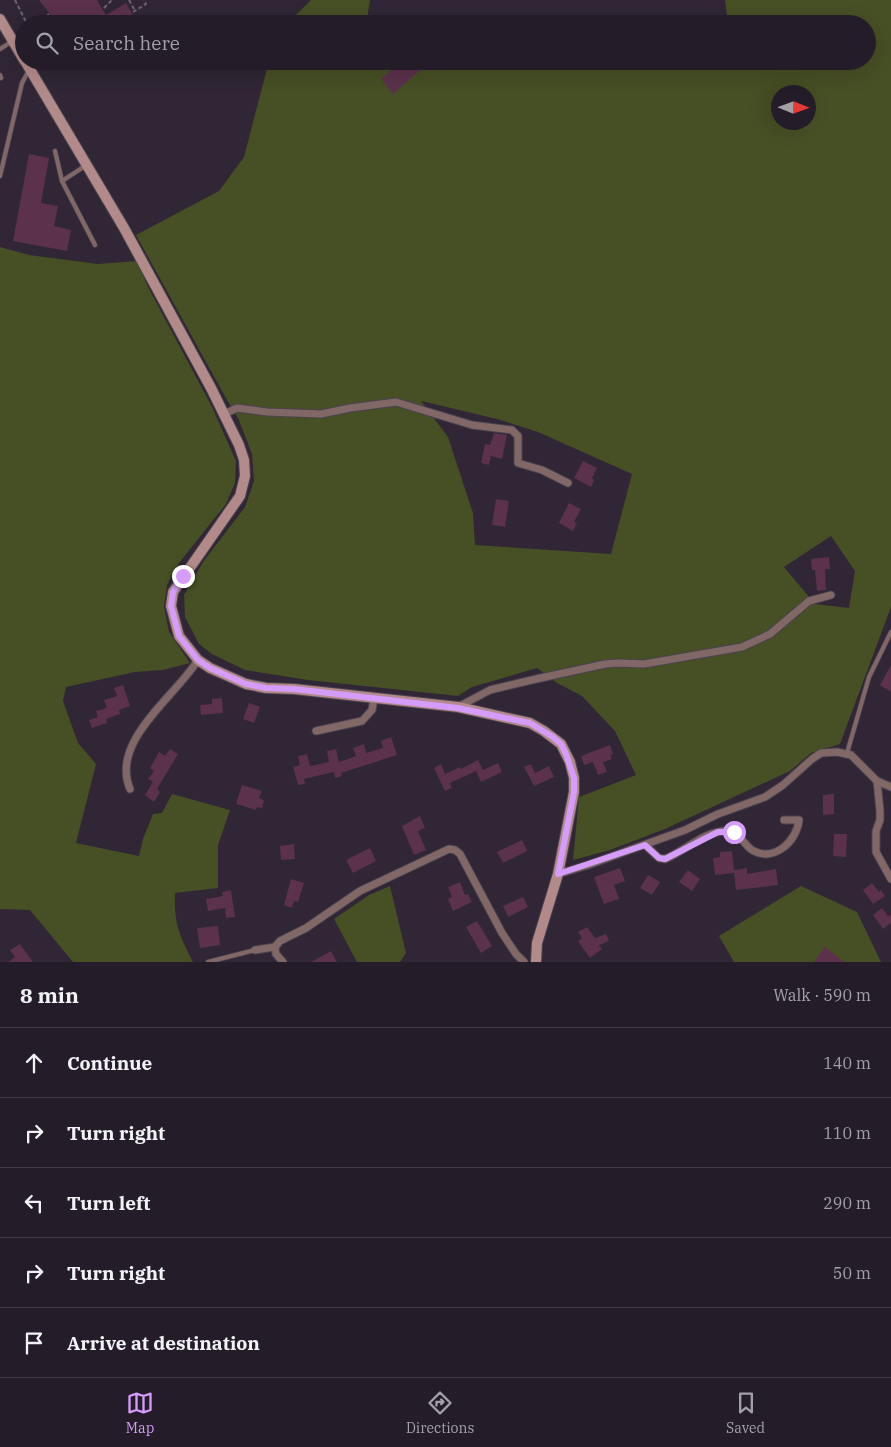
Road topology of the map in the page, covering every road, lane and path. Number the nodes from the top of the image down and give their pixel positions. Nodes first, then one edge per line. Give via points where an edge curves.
1 (15, 0) edge
2 (112, 0) edge
3 (129, 0) edge
4 (144, 0) edge
5 (104, 8) dead end
6 (22, 15) edge
7 (0, 19) edge
8 (3, 30) edge
9 (12, 40) junction
10 (15, 45) edge
11 (0, 49) edge
12 (25, 70) edge
13 (30, 70) edge
14 (55, 150) dead end
15 (2, 165) edge
16 (86, 165) junction
17 (0, 176) edge
18 (62, 181) junction
19 (95, 245) dead end
20 (224, 414) junction
21 (568, 483) dead end
22 (831, 595) dead end
23 (891, 632) edge
24 (198, 660) junction
25 (374, 699) junction
26 (458, 708) junction
27 (316, 731) dead end
28 (847, 754) junction
29 (877, 781) junction
30 (891, 787) edge
31 (130, 789) dead end
32 (784, 820) dead end
33 (645, 845) junction
34 (558, 874) junction
35 (891, 879) edge
36 (276, 947) junction
37 (255, 950) joint
38 (208, 962) edge
39 (283, 962) edge
40 (524, 962) edge
41 (536, 962) edge

1 - 6 path
2 - 5 path
3 - 4 path via 134,12 146,4
7 - 8 street
8 - 9 street
9 - 10 street
9 - 11 lane
12 - 15 lane
13 - 16 street
14 - 18 lane
15 - 17 lane
16 - 18 lane
16 - 20 street via 124,228
18 - 19 lane
20 - 21 street via 237,408 321,414 396,402 472,425 512,430 518,436 518,463
20 - 24 street via 244,460 245,476 240,496 173,592 171,606 179,636
22 - 26 street via 809,601 770,634 742,647 644,664 605,664 490,690
23 - 28 lane via 869,677
24 - 25 street via 246,684
24 - 31 street via 134,738 125,767
25 - 26 street
25 - 27 street via 372,710 362,721
26 - 34 street via 530,723 561,744 570,762 574,792
28 - 29 street
28 - 33 street via 821,754 765,797
29 - 30 street
29 - 35 street via 880,810 876,852
32 - 33 street via 799,820 797,832 785,846 768,853 752,850 734,832 726,831 706,837 665,859 659,858
33 - 34 street
34 - 41 street via 537,943
36 - 37 street
36 - 39 street via 276,954
36 - 40 street via 280,941 306,928 360,891 449,849 460,854 502,933
37 - 38 lane

